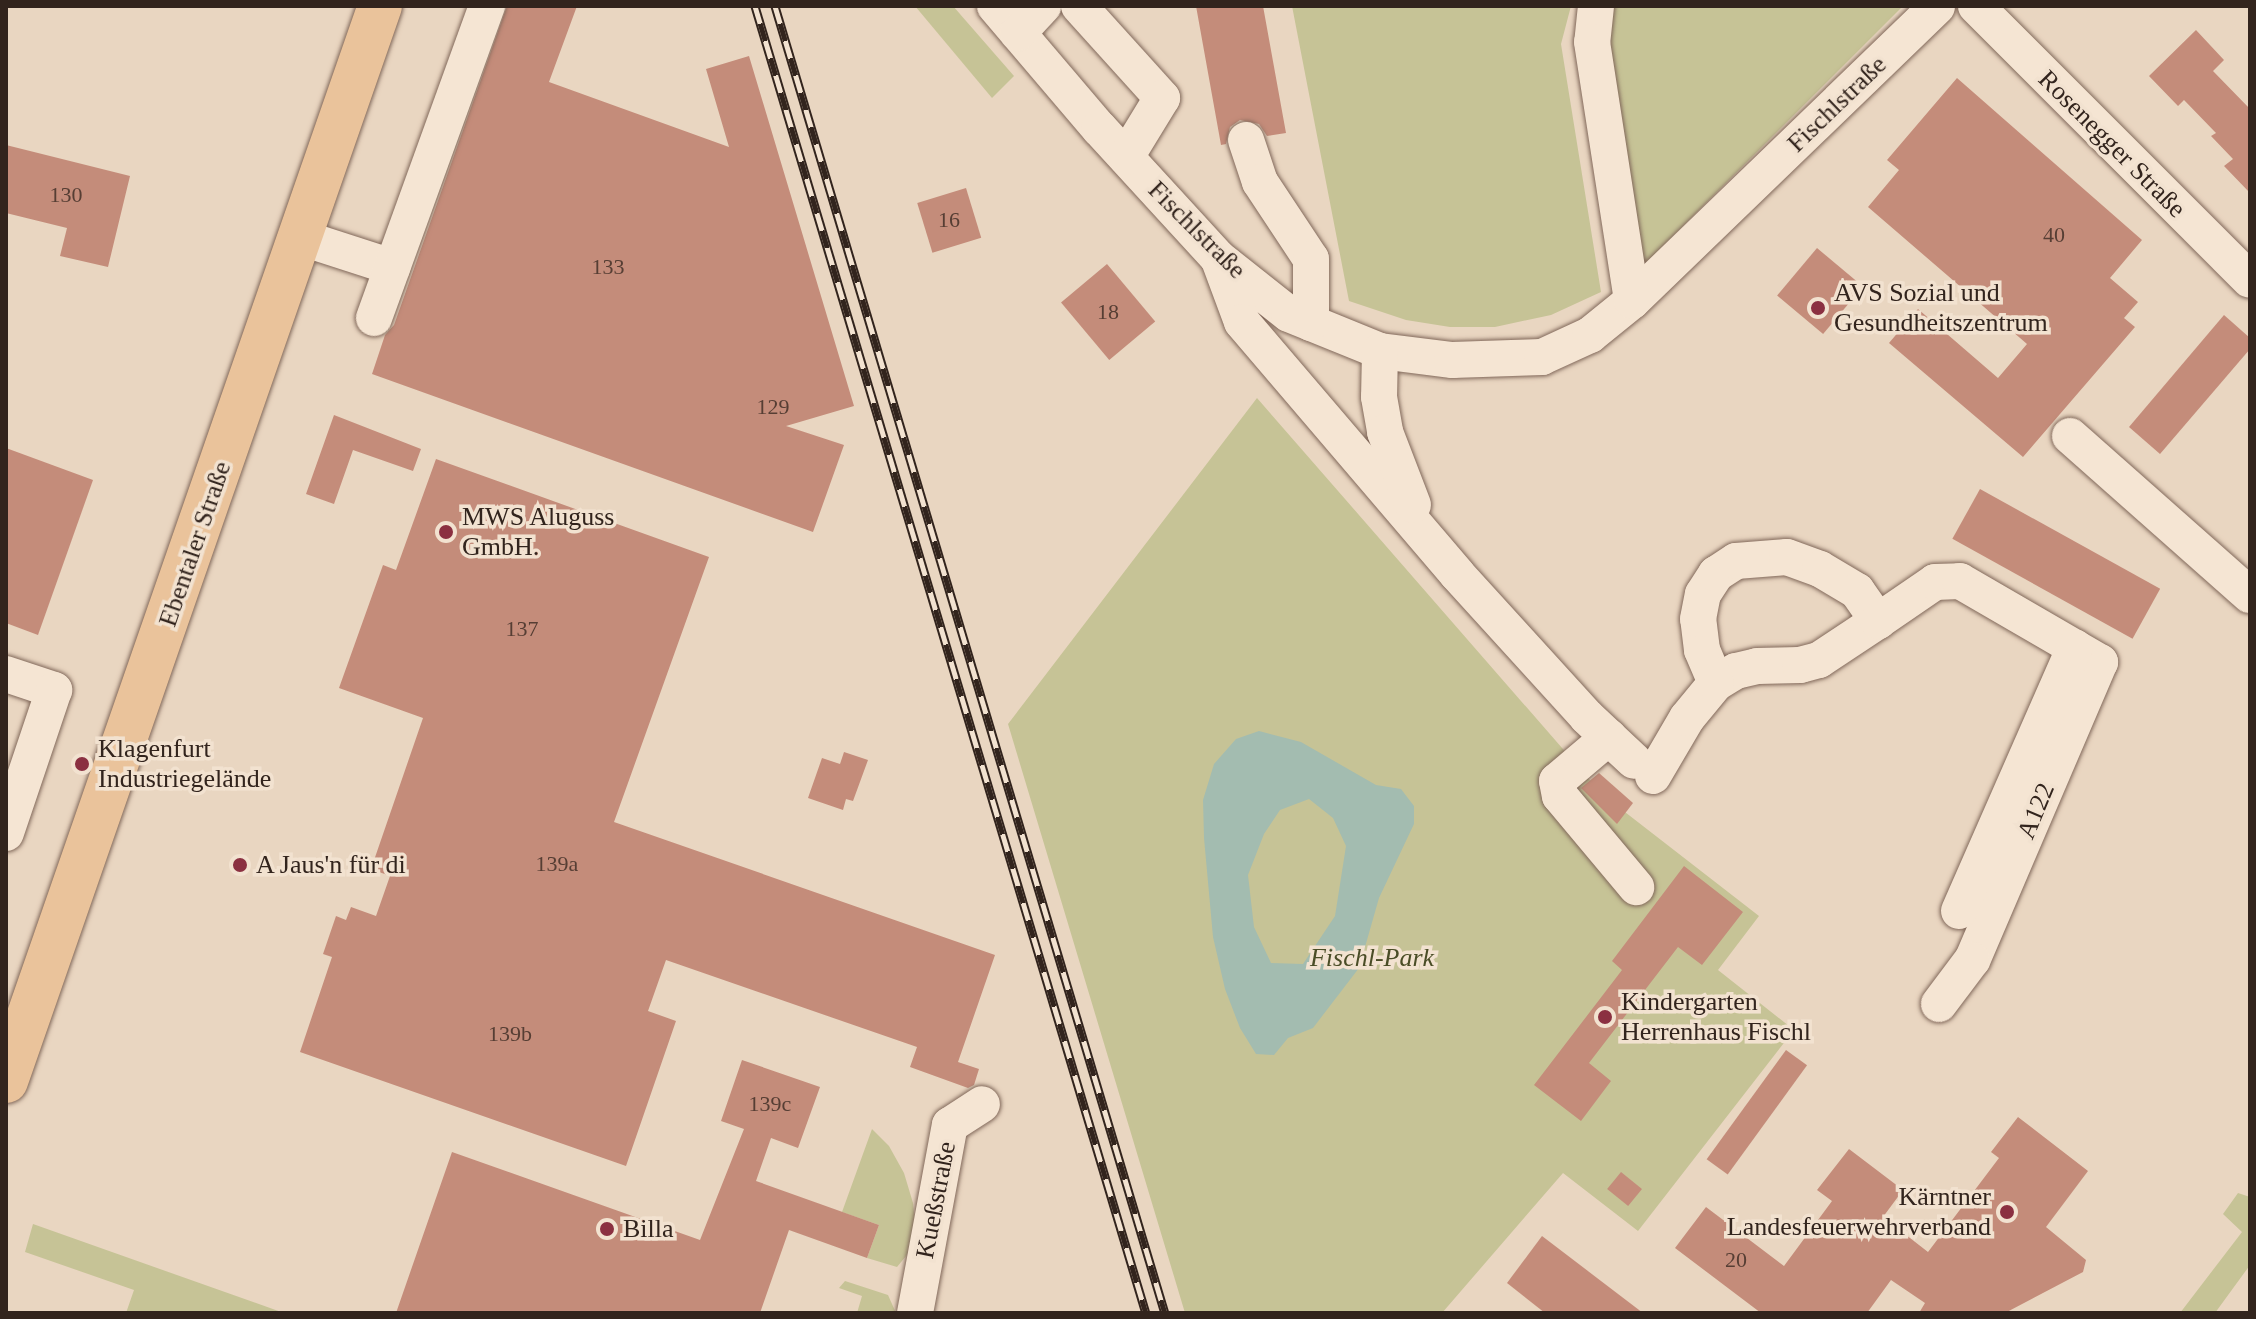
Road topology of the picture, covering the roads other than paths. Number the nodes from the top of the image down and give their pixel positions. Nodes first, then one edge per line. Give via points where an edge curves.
1 (380, 6) edge
2 (487, 6) edge
3 (995, 6) edge
4 (1043, 6) edge
5 (1079, 6) edge
6 (1596, 6) edge
7 (1937, 6) edge
8 (1976, 6) edge
9 (1018, 33) junction
10 (1256, 138) dead end
11 (1126, 157) junction
12 (299, 237) junction
13 (1218, 258) junction
14 (392, 267) junction
15 (2250, 280) edge
16 (1632, 301) junction
17 (374, 318) dead end
18 (1311, 323) junction
19 (1380, 351) junction
20 (2070, 436) dead end
21 (1423, 529) junction
22 (2250, 595) edge
23 (1878, 621) junction
24 (2088, 654) junction
25 (6, 674) edge
26 (1716, 683) junction
27 (1632, 758) junction
28 (6, 833) edge
29 (1636, 887) dead end
30 (1959, 911) dead end
31 (1939, 1004) dead end
32 (6, 1081) edge
33 (982, 1104) dead end
34 (915, 1313) edge

1 - 12 main road, Ebentaler Straße
2 - 14 street
3 - 9 street, Fischlstraße
4 - 9 street
5 - 11 street via 1162,98
6 - 16 street via 1592,42
7 - 16 street, Fischlstraße
8 - 15 street, Rosenegger Straße
9 - 11 street, Fischlstraße
10 - 18 street via 1260,182 1311,259
11 - 13 street, Fischlstraße
12 - 14 street
12 - 32 main road, Ebentaler Straße
13 - 18 street, Fischlstraße via 1289,314
13 - 21 street via 1242,322
14 - 17 street
16 - 19 street, Fischlstraße via 1590,335 1542,357 1452,360
18 - 19 street, Fischlstraße
19 - 21 street via 1385,432
20 - 22 street
21 - 27 street via 1457,574
23 - 24 street via 1935,582 1960,581
23 - 26 street via 1819,660 1757,666
23 - 26 street via 1857,591 1820,569 1787,557 1736,561 1716,574 1703,594 1698,619 1702,650
24 - 30 street, A122
24 - 31 street, A122 via 1972,960
25 - 28 street via 54,690
26 - 27 street via 1687,718
27 - 29 street via 1557,781 1560,796
33 - 34 street, Kueßstraße via 950,1125

